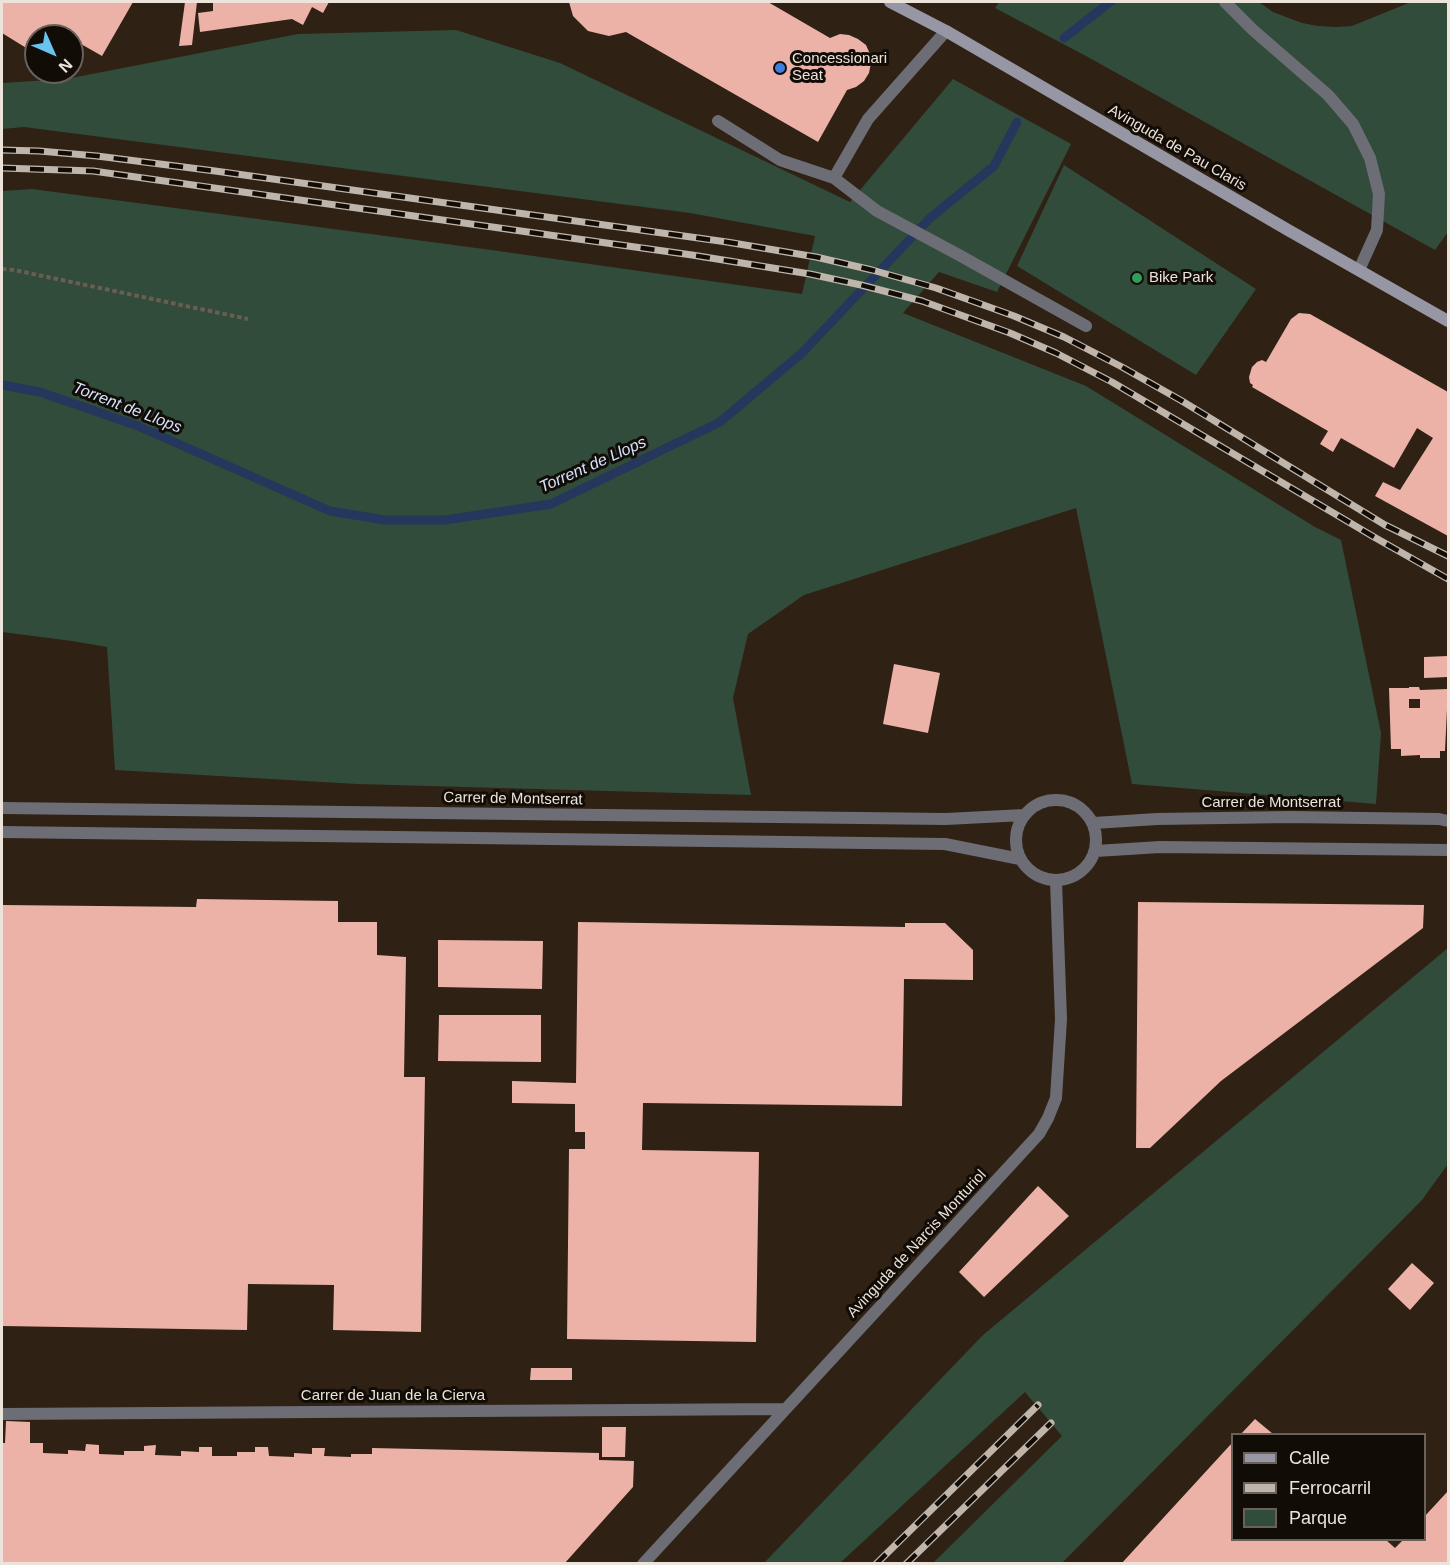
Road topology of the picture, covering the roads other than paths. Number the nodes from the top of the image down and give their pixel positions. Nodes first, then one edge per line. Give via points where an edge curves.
1 (890, 2) edge
2 (1225, 2) edge
3 (946, 31) junction
4 (718, 122) dead end
5 (834, 178) junction
6 (1359, 270) junction
7 (1449, 321) edge
8 (1086, 326) dead end
9 (2, 808) edge
10 (1024, 815) junction
11 (1449, 821) edge
12 (1094, 823) junction
13 (2, 832) edge
14 (1449, 850) edge
15 (1096, 851) junction
16 (1020, 859) junction
17 (1056, 881) junction
18 (785, 1409) junction
19 (2, 1414) edge
20 (643, 1563) edge

1 - 3 main road, Avinguda de Pau Claris
2 - 6 street via 1328,95 1358,132 1370,158 1378,194 1377,230
3 - 5 street via 868,119
3 - 6 main road, Avinguda de Pau Claris
4 - 5 street via 780,160
5 - 8 street via 877,211
6 - 7 main road, Avinguda de Pau Claris
9 - 10 street, Carrer de Montserrat via 946,819
10 - 12 street via 1038,803 1056,799 1074,803
10 - 16 street via 1016,832
11 - 12 street, Carrer de Montserrat via 1290,817
12 - 15 street
13 - 16 street via 945,844
14 - 15 street via 1160,847
15 - 17 street via 1081,873
16 - 17 street via 1035,874
17 - 18 street, Avinguda de Narcis Monturiol via 1061,1019 1056,1098 1048,1118 1039,1134
18 - 19 street, Carrer de Juan de la Cierva
18 - 20 street, Avinguda de Narcis Monturiol

